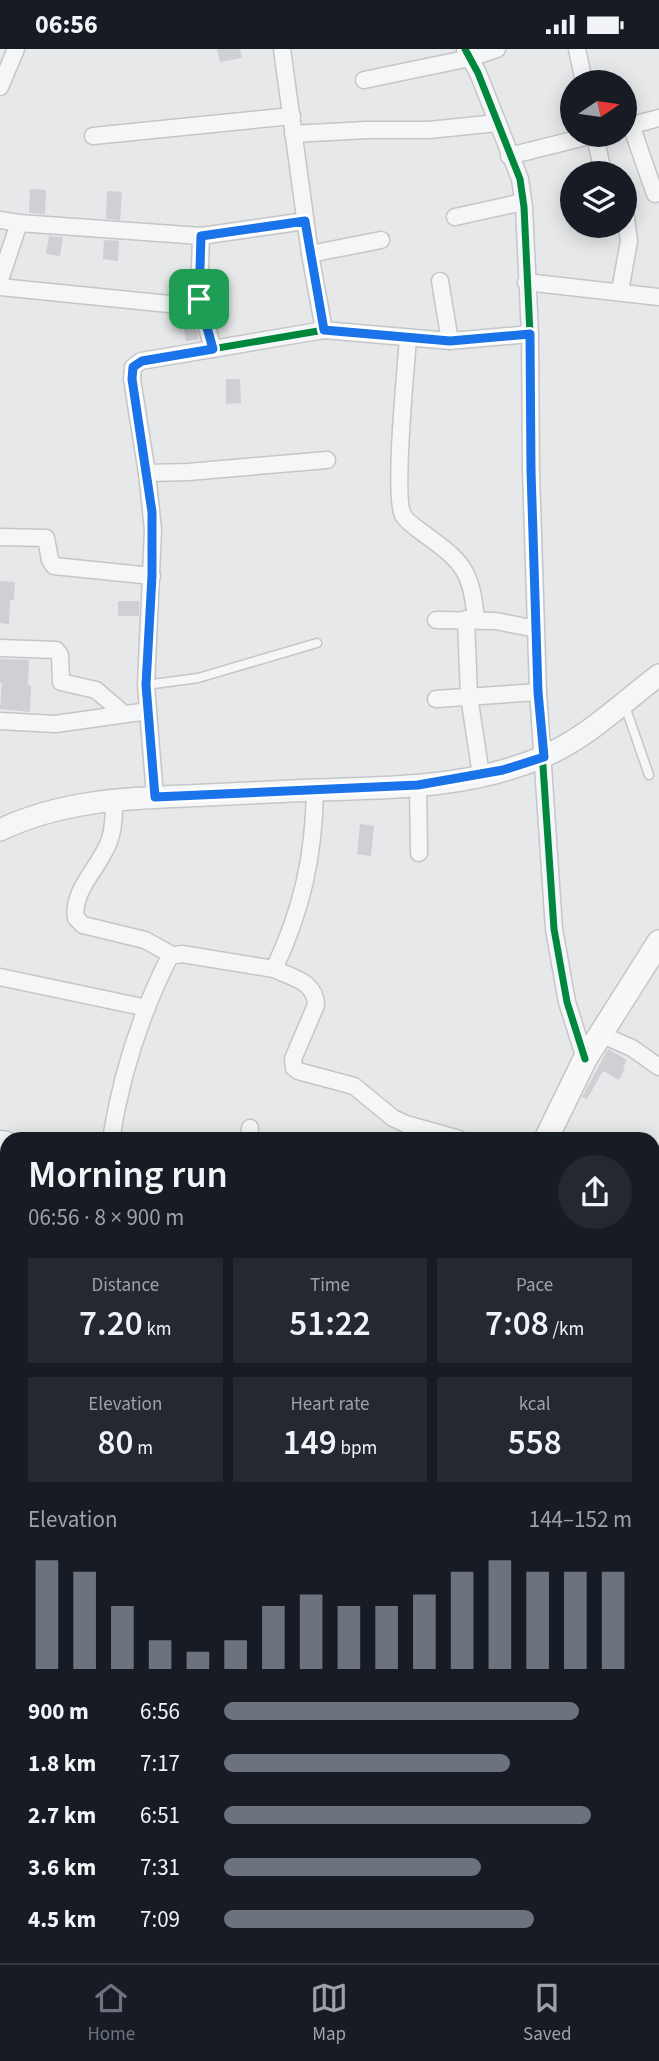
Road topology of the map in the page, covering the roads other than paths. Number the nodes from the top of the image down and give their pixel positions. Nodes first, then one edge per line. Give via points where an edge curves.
1 (16, 49) edge
2 (282, 49) edge
3 (497, 49) edge
4 (577, 49) edge
5 (468, 53) edge
6 (581, 70) edge
7 (364, 80) dead end
8 (0, 87) edge
9 (292, 116) junction
10 (659, 118) edge
11 (497, 123) junction
12 (637, 124) edge
13 (293, 134) junction
14 (93, 136) dead end
15 (560, 143) edge
16 (636, 147) edge
17 (509, 156) junction
18 (655, 194) dead end
19 (523, 202) junction
20 (455, 217) dead end
21 (0, 220) edge
22 (305, 221) junction
23 (19, 223) junction
24 (201, 236) junction
25 (629, 238) edge
26 (381, 240) dead end
27 (310, 254) junction
28 (0, 280) edge
29 (440, 281) dead end
30 (526, 282) junction
31 (0, 287) edge
32 (620, 291) junction
33 (659, 297) edge
34 (199, 299) junction
35 (324, 330) junction
36 (530, 334) junction
37 (408, 338) junction
38 (450, 341) junction
39 (213, 349) junction
40 (327, 460) dead end
41 (147, 473) junction
42 (0, 537) edge
43 (152, 576) junction
44 (471, 619) junction
45 (436, 620) dead end
46 (536, 629) junction
47 (317, 643) dead end
48 (0, 648) edge
49 (659, 675) edge
50 (146, 685) junction
51 (538, 692) junction
52 (469, 696) junction
53 (436, 699) dead end
54 (624, 703) junction
55 (148, 711) junction
56 (124, 714) junction
57 (0, 721) edge
58 (544, 757) junction
59 (481, 775) junction
60 (649, 775) dead end
61 (418, 785) junction
62 (315, 790) junction
63 (155, 797) junction
64 (114, 801) junction
65 (0, 830) edge
66 (419, 853) dead end
67 (659, 942) edge
68 (173, 955) junction
69 (274, 969) junction
70 (0, 977) edge
71 (147, 1008) junction
72 (600, 1034) junction
73 (585, 1059) junction
74 (659, 1067) edge
75 (556, 1116) junction
76 (112, 1132) edge
77 (434, 1132) edge
78 (549, 1132) edge
79 (557, 1132) edge

1 - 8 street
2 - 9 street
3 - 5 street
4 - 6 street
5 - 7 street
5 - 11 street
9 - 13 street
9 - 14 street
10 - 12 street
11 - 13 street
11 - 17 street
13 - 22 street
15 - 17 street
16 - 18 street
17 - 19 street via 520,179
19 - 20 street
19 - 30 street
21 - 23 street
22 - 24 street
22 - 27 street
23 - 24 street
23 - 28 street
24 - 34 street
25 - 32 street
26 - 27 street
27 - 35 street
29 - 38 street
30 - 32 street
30 - 36 street
31 - 34 street via 179,305
32 - 33 street
34 - 39 street
35 - 37 street
35 - 39 street
36 - 38 street
36 - 46 street
37 - 38 street
37 - 44 street via 399,487 403,515 466,571 473,590
39 - 41 street via 142,361 133,367
40 - 41 street
41 - 43 street
42 - 43 street via 46,538 54,566
43 - 50 street
44 - 45 street
44 - 46 street
44 - 52 street
46 - 51 street
47 - 50 lane via 198,678
48 - 56 street via 56,650 61,682 96,689
49 - 54 street
50 - 55 street
51 - 52 street
51 - 58 street
52 - 53 street
52 - 59 street
54 - 58 street
54 - 60 lane
55 - 56 street
55 - 63 street
56 - 57 street via 55,724
58 - 59 street
58 - 73 street via 554,929 567,1002
59 - 61 street
61 - 62 street
61 - 66 street
62 - 63 street
62 - 69 street via 310,865
63 - 64 street
64 - 65 street via 55,810
64 - 68 street via 110,840 78,898 76,918 83,925 145,940
67 - 72 main road
68 - 69 street
68 - 71 street
69 - 77 street via 310,985 316,997 293,1059 298,1072 354,1086 393,1118
70 - 71 street
71 - 76 street via 124,1076
72 - 73 main road
72 - 74 street
73 - 75 main road
75 - 78 main road
75 - 79 street

